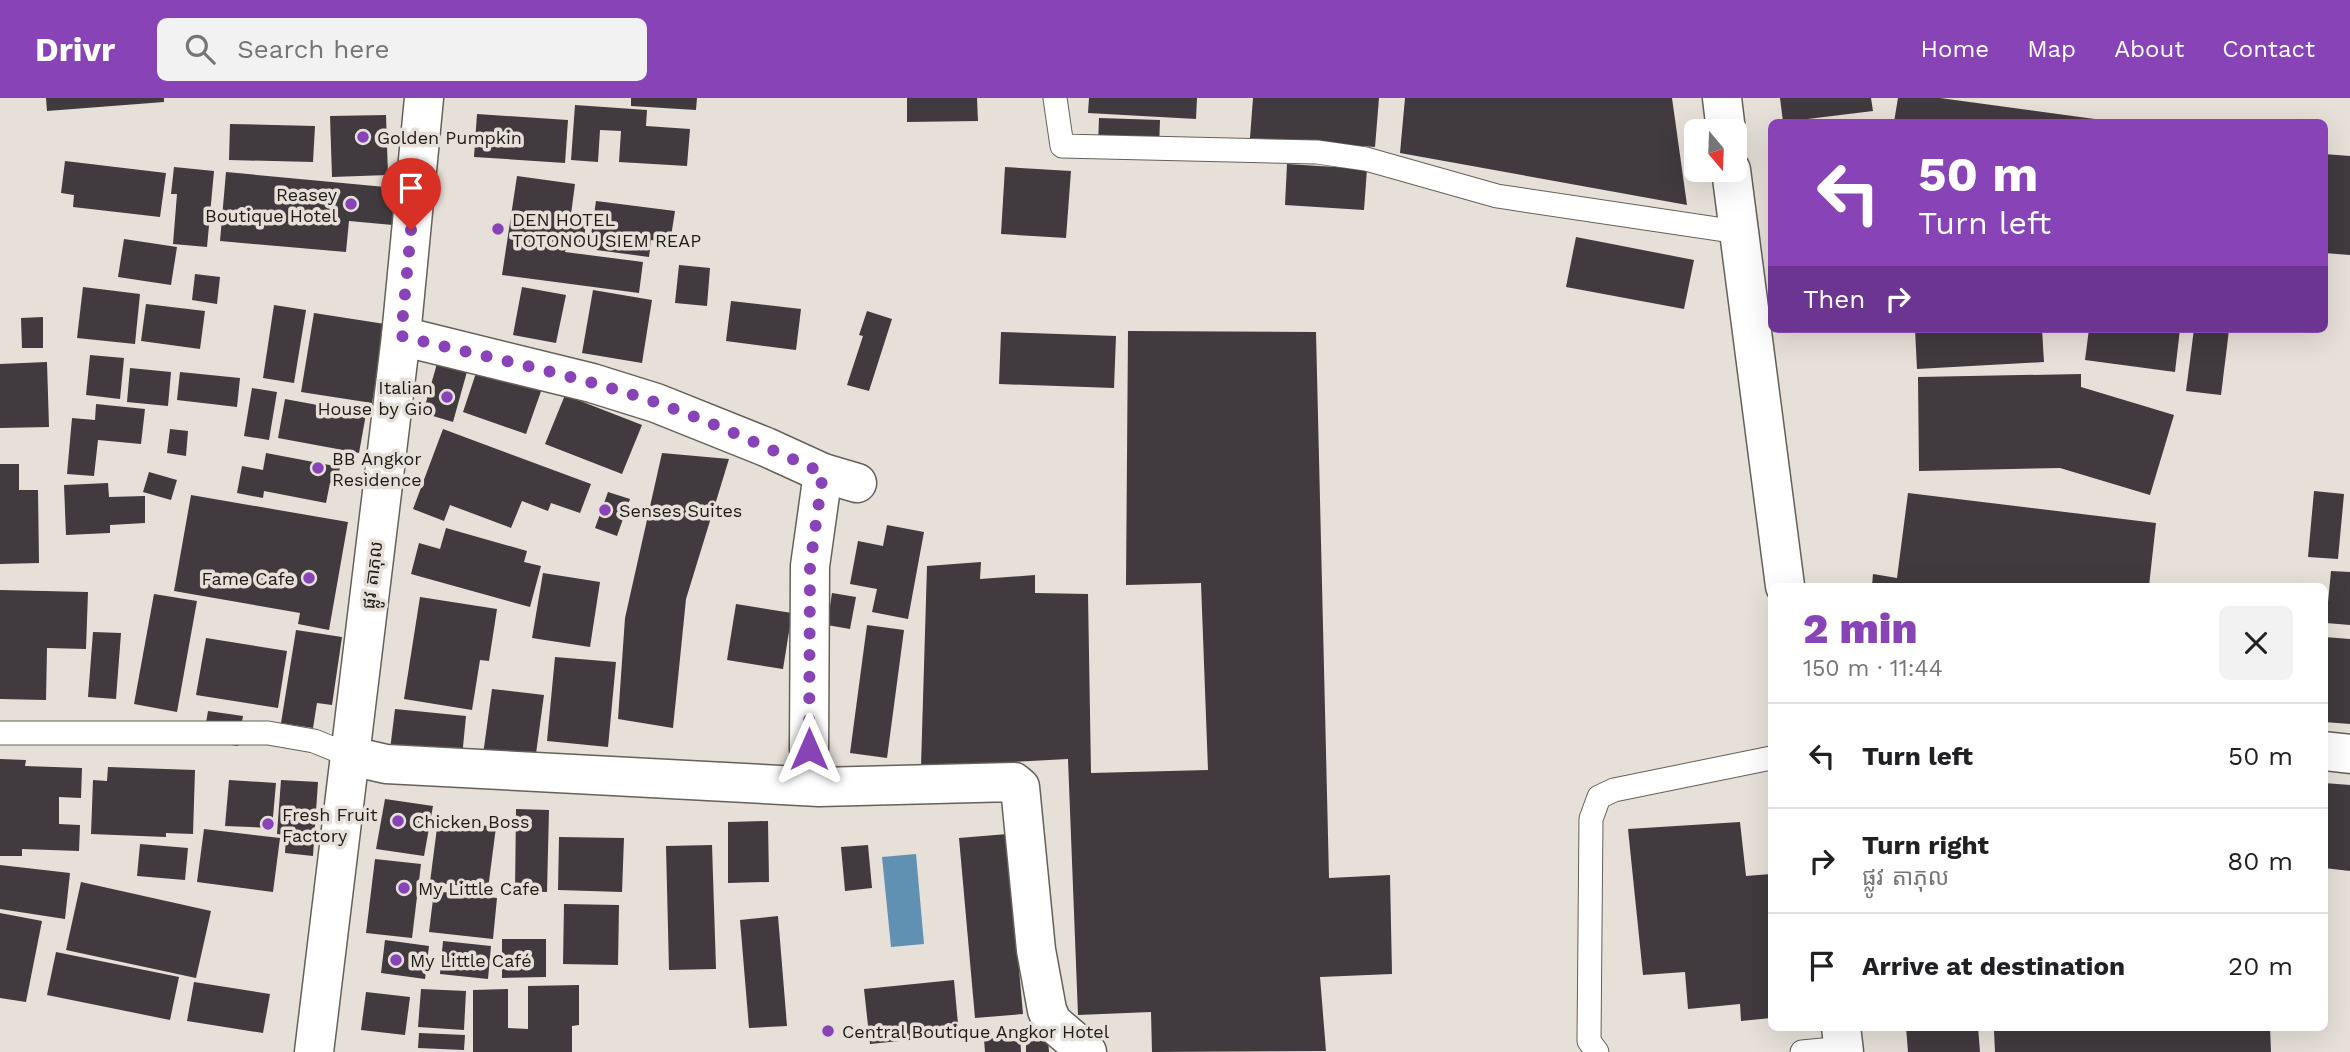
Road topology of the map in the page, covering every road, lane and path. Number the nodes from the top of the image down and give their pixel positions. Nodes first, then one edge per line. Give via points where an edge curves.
1 (425, 98) edge
2 (1055, 98) edge
3 (1722, 98) edge
4 (1725, 119) edge
5 (1732, 182) edge
6 (1738, 232) junction
7 (401, 336) junction
8 (1785, 583) edge
9 (0, 733) edge
10 (809, 749) dead end
11 (2328, 751) edge
12 (2350, 754) edge
13 (351, 756) junction
14 (1768, 759) edge
15 (1843, 1042) edge
16 (313, 1052) edge
17 (1087, 1052) edge
18 (1597, 1052) edge
19 (1802, 1052) edge

1 - 7 street, ផ្លូវ តាភុល
2 - 6 lane via 1062,146 1317,152 1366,159 1497,196
3 - 4 street
5 - 6 street
6 - 8 street
7 - 10 street via 656,403 840,478 810,566
7 - 13 street, ផ្លូវ តាភុល
9 - 13 lane via 268,733 314,741
11 - 12 street
13 - 16 street, ផ្លូវ តាភុល
13 - 17 street via 386,764 819,787 1014,782 1020,787 1036,950 1047,1010 1052,1022
14 - 18 lane via 1598,797 1591,819 1589,1041
15 - 19 lane

